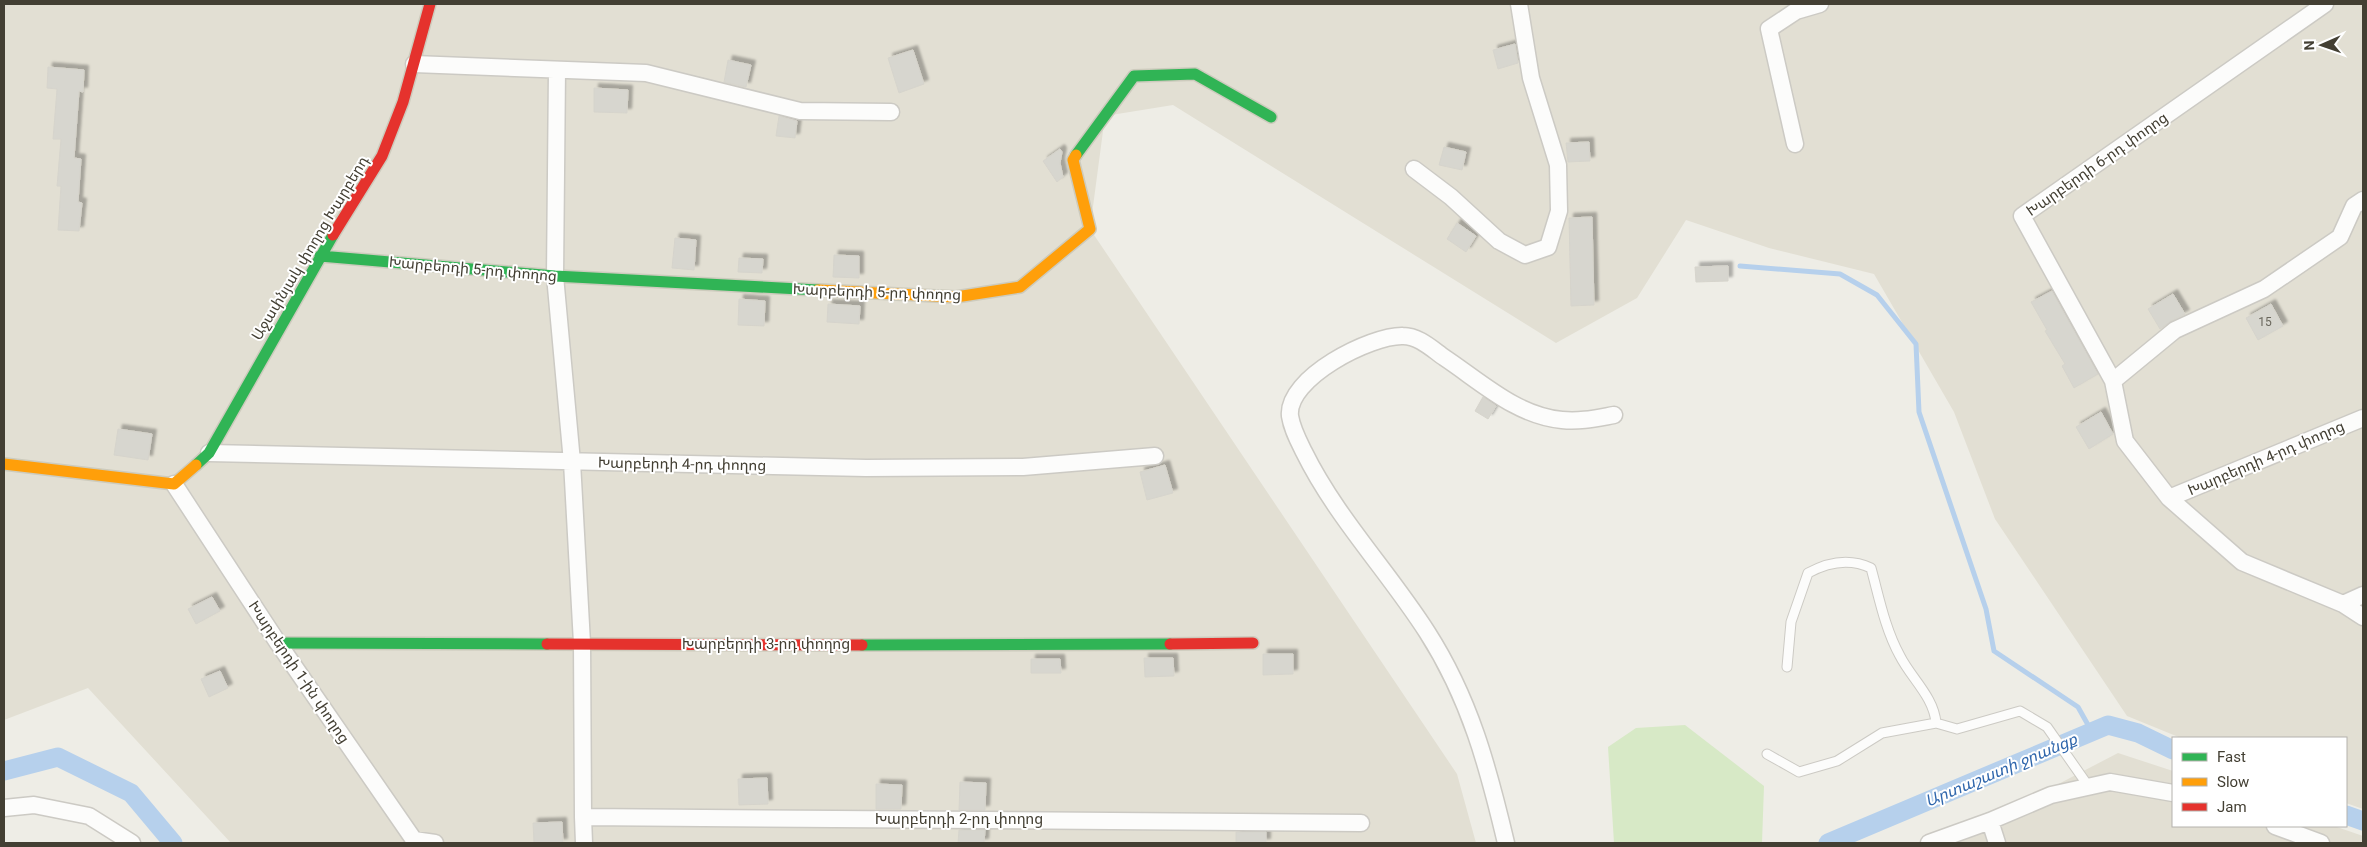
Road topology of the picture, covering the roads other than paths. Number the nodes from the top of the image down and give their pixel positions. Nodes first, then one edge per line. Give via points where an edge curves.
1 (430, 4) edge
2 (1519, 4) edge
3 (1820, 4) edge
4 (2326, 4) edge
5 (414, 64) junction
6 (557, 70) junction
7 (891, 112) dead end
8 (1271, 118) dead end
9 (1795, 144) dead end
10 (1414, 169) dead end
11 (2363, 200) edge
12 (320, 256) junction
13 (555, 276) junction
14 (2113, 381) junction
15 (1614, 416) dead end
16 (2363, 418) edge
17 (209, 453) junction
18 (1155, 456) dead end
19 (572, 462) junction
20 (4, 464) edge
21 (174, 484) junction
22 (2169, 498) junction
23 (2363, 595) edge
24 (2343, 604) junction
25 (2363, 618) edge
26 (278, 643) junction
27 (1253, 643) dead end
28 (582, 644) junction
29 (1787, 667) dead end
30 (1936, 723) junction
31 (1767, 754) dead end
32 (2089, 787) junction
33 (2172, 793) edge
34 (4, 808) edge
35 (583, 817) junction
36 (1990, 822) junction
37 (1361, 823) dead end
38 (2278, 827) edge
39 (132, 843) edge
40 (435, 843) edge
41 (584, 843) edge
42 (1506, 843) edge
43 (1929, 843) edge
44 (1997, 843) edge
45 (2320, 843) edge

1 - 5 street, Աջափնյակ փողոց Խարբերդ
2 - 10 street via 1531,78 1558,165 1559,211 1548,248 1525,255 1499,241 1451,197
3 - 9 street via 1796,11 1769,29
4 - 14 street, Խարբերդի 6-րդ փողոց via 2022,216
5 - 6 street
5 - 12 street, Աջափնյակ փողոց Խարբերդ via 382,156
6 - 7 street via 646,74 800,111
6 - 13 street
8 - 13 street, Խարբերդի 5-րդ փողոց via 1195,74 1134,76 1073,160 1090,229 1020,287 956,297
11 - 14 street via 2354,206 2340,236 2264,289 2175,330
12 - 13 street, Խարբերդի 5-րդ փողոց
12 - 17 street, Աջափնյակ փողոց Խարբերդ
13 - 19 street
14 - 22 street via 2126,441
15 - 42 street via 1562,420 1526,412 1423,342 1404,336 1352,351 1324,366 1303,384 1290,406 1293,429 1313,470 1427,633 1451,675 1487,764
16 - 22 street, Խարբերդի 4-րդ փողոց
17 - 19 street, Խարբերդի 4-րդ փողոց
17 - 21 street, Աջափնյակ փողոց Խարբերդ
18 - 19 street, Խարբերդի 4-րդ փողոց via 1003,467 856,468
19 - 28 street
20 - 21 street
21 - 26 street, Խարբերդի 1-ին փողոց
22 - 24 street via 2242,562
23 - 24 street
24 - 25 street
26 - 28 street, Խարբերդի 3-րդ փողոց
26 - 40 street, Խարբերդի 1-ին փողոց via 414,840
27 - 28 street, Խարբերդի 3-րդ փողոց via 1042,646
28 - 35 street
29 - 30 lane via 1791,622 1808,573 1825,564 1858,562 1871,568 1900,656 1934,710
30 - 31 lane via 1882,732 1837,761 1799,772
30 - 32 lane via 1957,729 2020,712 2054,735
32 - 33 street via 2110,782
32 - 36 street via 2051,795
34 - 39 street via 34,805 90,816
35 - 37 street, Խարբերդի 2-րդ փողոց
35 - 41 street
36 - 43 street
36 - 44 street
38 - 45 street

